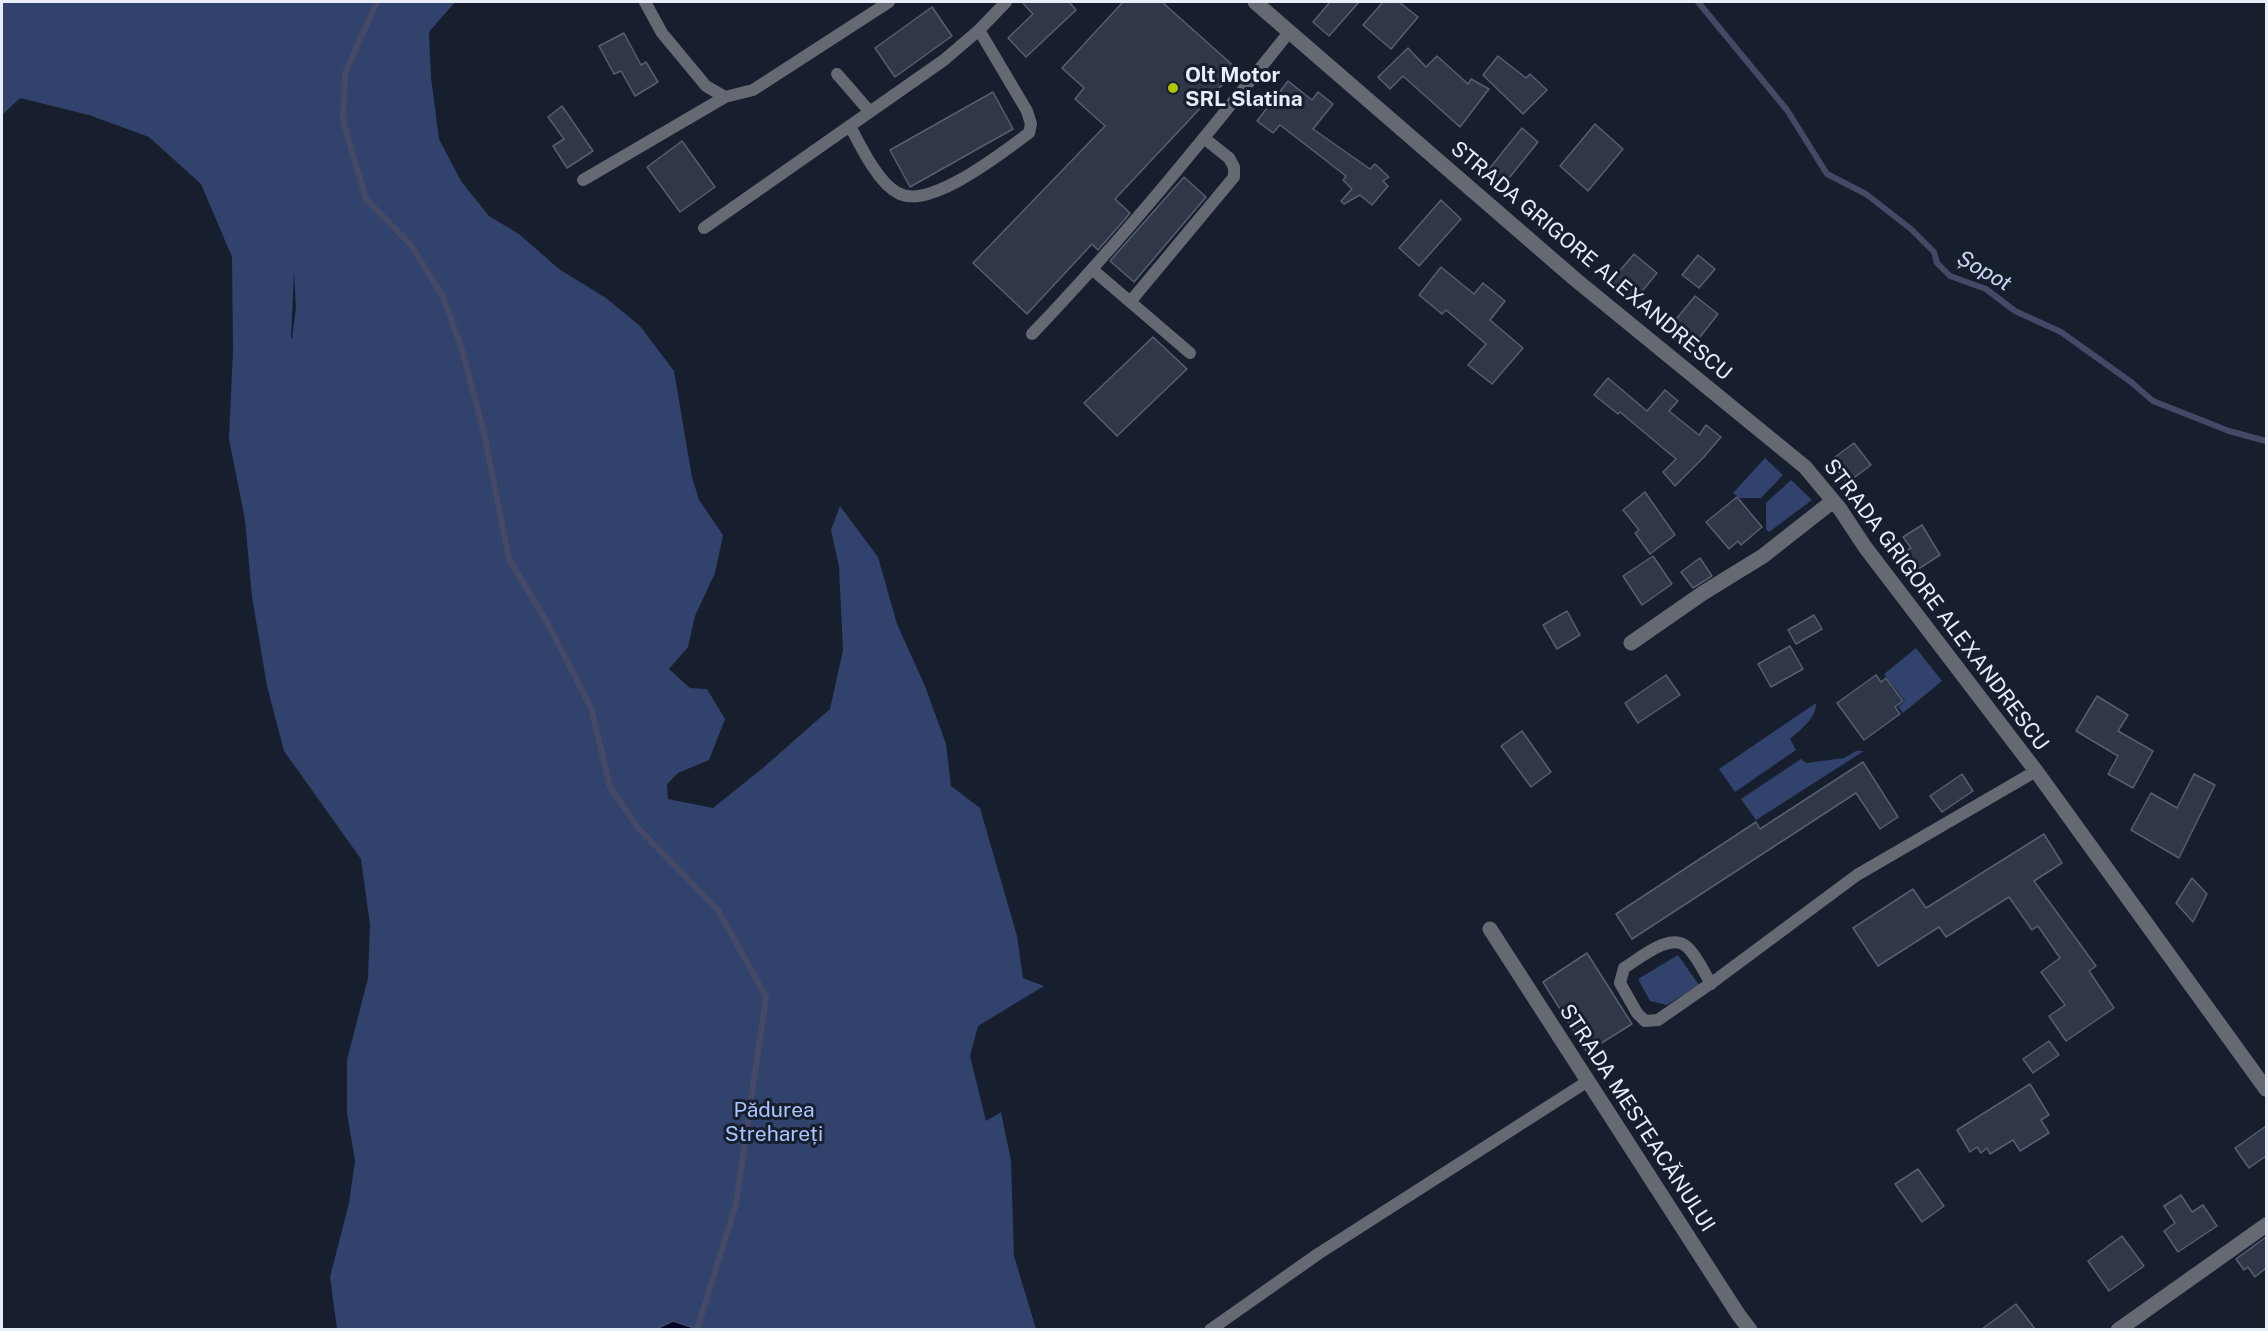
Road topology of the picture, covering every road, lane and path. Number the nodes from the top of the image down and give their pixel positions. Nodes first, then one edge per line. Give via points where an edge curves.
1 (645, 2) edge
2 (889, 2) edge
3 (1006, 2) edge
4 (1255, 2) edge
5 (979, 30) junction
6 (1290, 31) junction
7 (837, 74) dead end
8 (725, 97) junction
9 (870, 112) junction
10 (850, 126) junction
11 (1204, 138) junction
12 (583, 180) dead end
13 (704, 228) dead end
14 (1093, 270) junction
15 (1130, 302) junction
16 (1032, 334) dead end
17 (1190, 353) dead end
18 (1833, 501) junction
19 (1631, 644) dead end
20 (2036, 771) junction
21 (1490, 929) dead end
22 (1711, 984) junction
23 (1588, 1081) junction
24 (2266, 1089) edge
25 (2266, 1225) edge
26 (1210, 1329) edge
27 (1750, 1329) edge
28 (2118, 1329) edge

1 - 8 lane via 662,33 706,86
2 - 8 lane via 753,90
3 - 5 lane
4 - 6 street, STRADA GRIGORE ALEXANDRESCU
5 - 9 lane
5 - 10 lane via 1027,111 1029,134 966,178 917,197 896,193 870,164
6 - 11 lane
6 - 18 street, STRADA GRIGORE ALEXANDRESCU via 1576,280 1805,467
7 - 9 lane
8 - 12 lane
9 - 10 lane
10 - 13 lane
11 - 14 lane
11 - 15 lane via 1229,158 1234,177
14 - 15 lane
14 - 16 lane
15 - 17 lane
18 - 19 street via 1763,556
18 - 20 street, STRADA GRIGORE ALEXANDRESCU
20 - 22 lane via 1857,875
20 - 24 street, STRADA GRIGORE ALEXANDRESCU
21 - 23 street, STRADA MESTEACĂNULUI
22 - 22 lane via 1658,1020 1645,1021 1620,983 1624,968 1666,942 1677,942 1687,946
23 - 26 lane via 1318,1254
23 - 27 street, STRADA MESTEACĂNULUI
25 - 28 street

